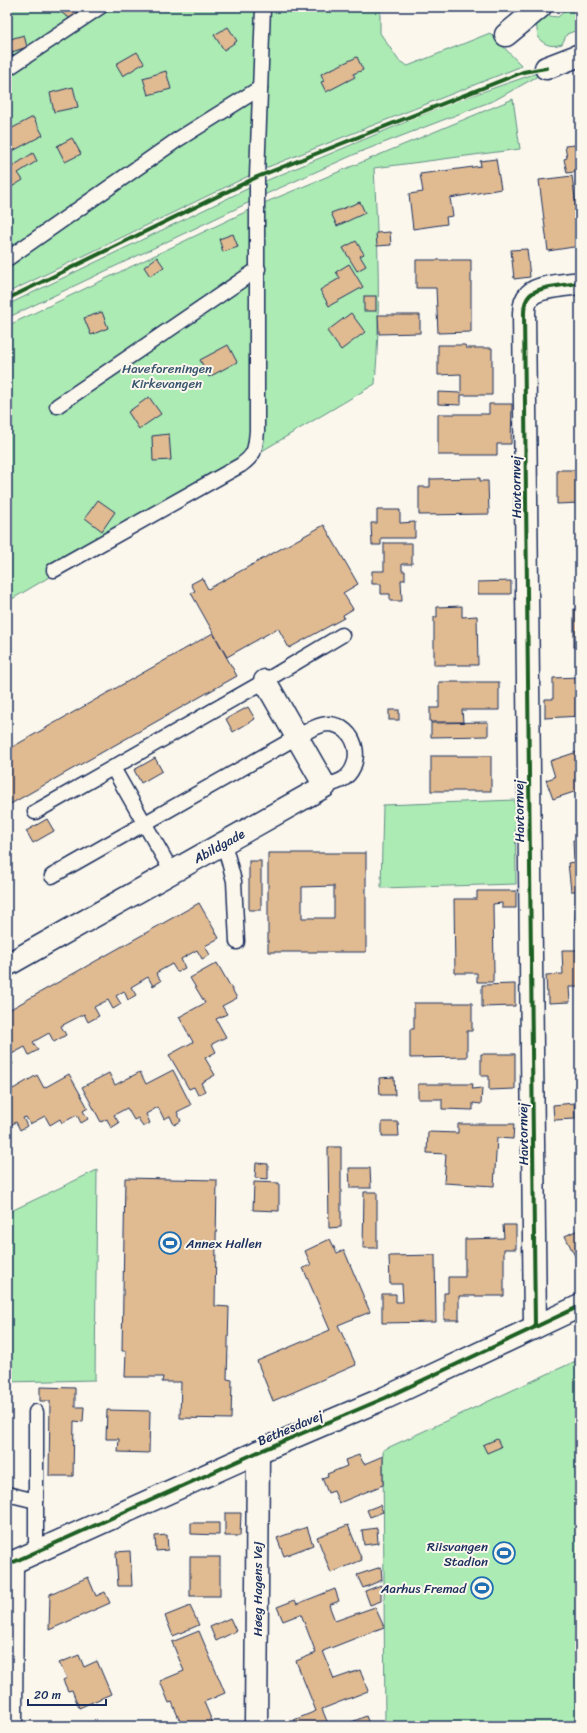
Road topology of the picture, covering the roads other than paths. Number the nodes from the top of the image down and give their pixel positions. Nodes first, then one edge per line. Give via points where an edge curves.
1 (100, 7) edge
2 (263, 7) edge
3 (540, 7) edge
4 (506, 35) dead end
5 (580, 54) edge
6 (546, 68) dead end
7 (7, 69) edge
8 (260, 88) junction
9 (7, 259) edge
10 (258, 268) junction
11 (580, 283) edge
12 (57, 406) dead end
13 (54, 570) dead end
14 (342, 636) dead end
15 (265, 681) junction
16 (297, 737) junction
17 (113, 768) junction
18 (325, 786) junction
19 (35, 812) dead end
20 (144, 823) junction
21 (224, 843) junction
22 (172, 872) junction
23 (52, 876) dead end
24 (237, 942) dead end
25 (7, 965) edge
26 (580, 1306) edge
27 (535, 1327) junction
28 (36, 1412) dead end
29 (258, 1452) junction
30 (7, 1494) edge
31 (36, 1501) junction
32 (36, 1552) junction
33 (9, 1564) edge
34 (11, 1726) edge
35 (256, 1726) edge

1 - 7 lane
2 - 8 lane
3 - 4 street
5 - 6 street
8 - 9 lane via 177,140
8 - 10 lane via 257,177
10 - 12 lane
10 - 13 lane via 257,431 254,453 241,465
11 - 27 street, Havtornvej via 538,290 530,295 525,304 524,314
14 - 15 lane
15 - 16 street
15 - 17 lane
16 - 18 street
16 - 18 lane via 328,724 342,728 353,739 357,753 354,767 344,778
16 - 20 lane
17 - 19 lane
17 - 20 lane
18 - 21 street, Abildgade
20 - 22 lane
20 - 23 lane
21 - 22 street, Abildgade
21 - 24 lane via 234,880
22 - 25 street, Abildgade
26 - 27 street, Bethesdavej
27 - 29 street, Bethesdavej via 385,1398
28 - 31 lane
29 - 32 street, Bethesdavej
29 - 35 street, Høeg Hagens Vej
30 - 31 lane
31 - 32 lane
32 - 33 street, Bethesdavej
33 - 34 street

